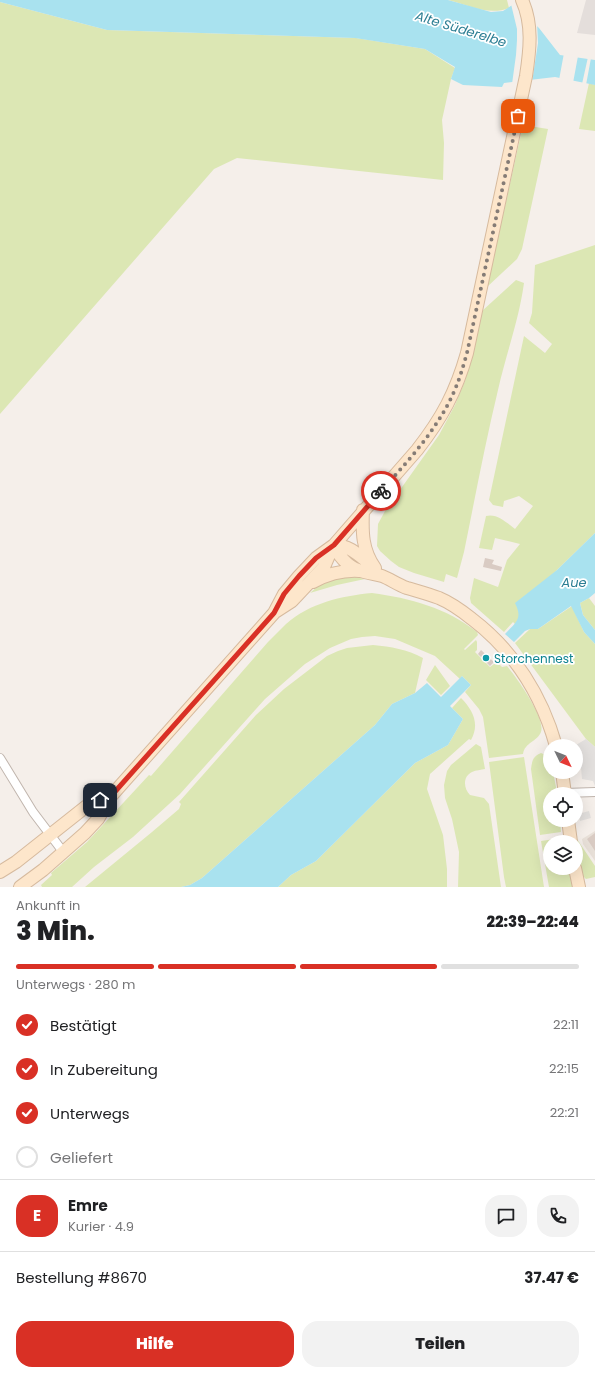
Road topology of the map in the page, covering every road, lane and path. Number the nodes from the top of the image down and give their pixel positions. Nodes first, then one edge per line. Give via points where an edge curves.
1 (522, 0) edge
2 (364, 510) junction
3 (334, 545) junction
4 (359, 571) junction
5 (379, 572) junction
6 (308, 584) junction
7 (274, 613) junction
8 (554, 739) edge
9 (0, 758) edge
10 (583, 792) edge
11 (595, 792) edge
12 (112, 795) junction
13 (50, 836) junction
14 (64, 853) junction
15 (0, 872) edge
16 (576, 875) edge
17 (20, 887) edge
18 (579, 887) edge

1 - 2 main road via 530,30 526,76 467,353 458,382 430,434
2 - 3 main road
2 - 5 main road via 364,547 369,560
3 - 4 main road via 343,559
3 - 5 main road via 350,548
3 - 6 main road via 324,567
3 - 7 main road via 316,558 299,576 284,594
4 - 5 main road
4 - 6 main road via 336,572
5 - 8 main road via 407,588 439,598 460,610 496,639 522,671 543,709
6 - 7 main road via 292,601
7 - 12 main road
9 - 13 street
10 - 11 street
12 - 13 main road via 88,806
12 - 14 main road via 98,819
13 - 14 street
13 - 15 main road
14 - 17 main road
16 - 18 main road

